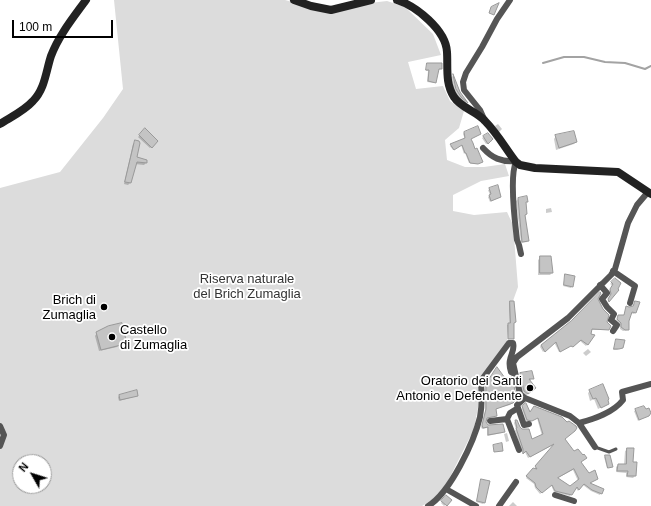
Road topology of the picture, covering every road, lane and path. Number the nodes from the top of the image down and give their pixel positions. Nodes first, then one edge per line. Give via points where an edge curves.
1 (86, 0) edge
2 (294, 0) edge
3 (371, 0) edge
4 (396, 0) edge
5 (510, 0) edge
6 (485, 120) junction
7 (0, 124) edge
8 (483, 148) dead end
9 (516, 162) junction
10 (650, 193) edge
11 (521, 254) dead end
12 (613, 271) junction
13 (600, 285) junction
14 (630, 303) dead end
15 (613, 332) dead end
16 (515, 373) junction
17 (651, 384) edge
18 (525, 398) junction
19 (518, 408) junction
20 (507, 419) junction
21 (490, 421) dead end
22 (579, 423) junction
23 (529, 424) dead end
24 (0, 426) edge
25 (0, 446) edge
26 (595, 447) joint
27 (616, 449) dead end
28 (519, 450) dead end
29 (516, 482) dead end
30 (446, 489) junction
31 (555, 495) dead end
32 (574, 501) dead end
33 (428, 506) edge
34 (476, 506) edge
35 (499, 506) edge

1 - 7 street via 58,41 41,90 26,109
2 - 3 street via 331,10
4 - 6 street via 417,10 436,28 447,51 446,69 449,87 454,97
5 - 6 street via 496,19 463,82 464,90
6 - 9 street
8 - 9 street via 490,156
9 - 10 street via 535,168 618,172
9 - 11 street via 513,179 514,208
10 - 12 street via 637,205 628,223
12 - 13 street
12 - 14 street via 635,286
13 - 15 street via 607,293 602,299 614,314 611,320 617,325
13 - 16 street via 568,318 517,357 513,363
16 - 18 street via 520,394
16 - 30 street via 511,372 509,360 514,346 513,343 509,343 481,383 480,414 476,430
17 - 22 street via 622,392 623,400 619,405 594,419
18 - 19 street via 517,405
18 - 22 street via 570,416
19 - 20 street via 510,413
19 - 23 street via 524,425
20 - 21 street
20 - 28 street
22 - 26 street
24 - 25 street via 4,435
26 - 27 lane via 609,452
29 - 35 street
30 - 33 street
30 - 34 street
31 - 32 street

